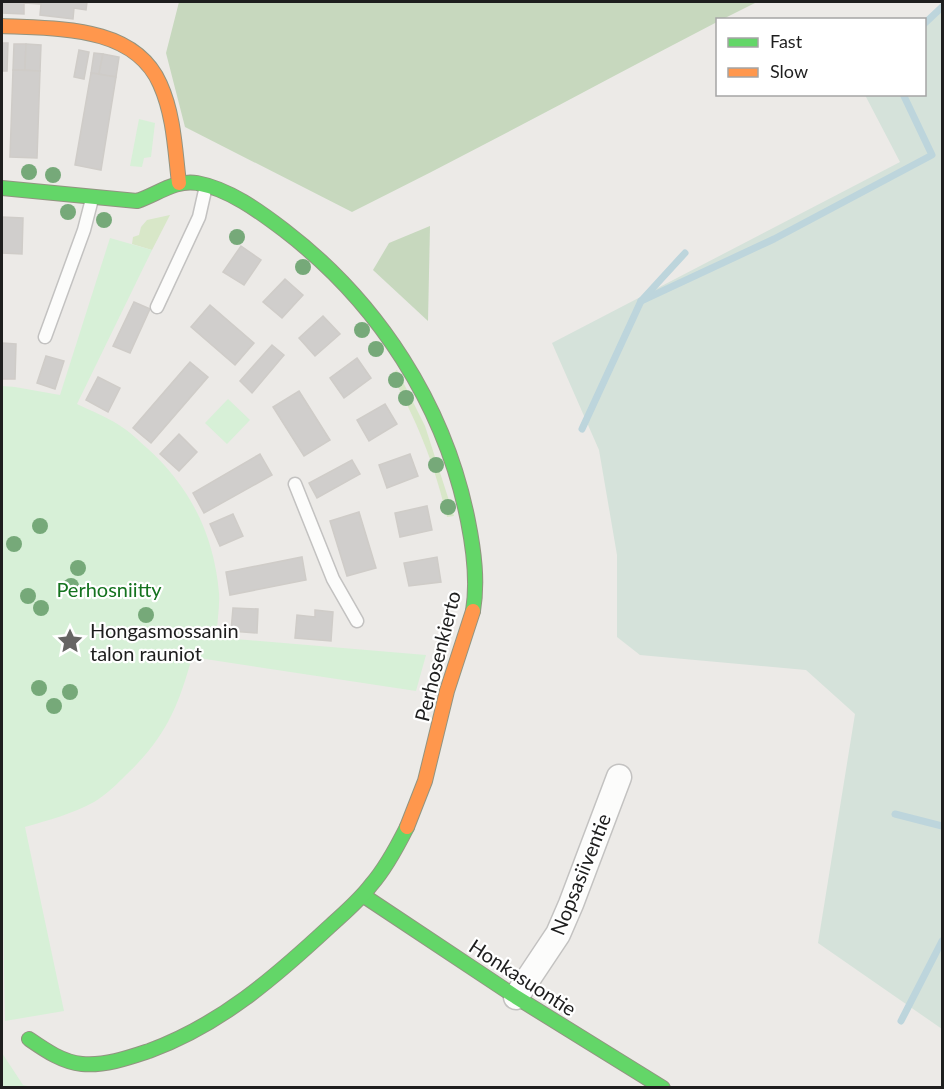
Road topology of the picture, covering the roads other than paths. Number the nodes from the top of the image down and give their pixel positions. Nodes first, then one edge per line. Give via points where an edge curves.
1 (2, 26) edge
2 (179, 183) junction
3 (207, 184) junction
4 (2, 188) edge
5 (92, 198) junction
6 (157, 307) dead end
7 (45, 337) dead end
8 (296, 484) dead end
9 (357, 621) dead end
10 (619, 777) dead end
11 (364, 896) junction
12 (516, 997) junction
13 (29, 1039) dead end
14 (663, 1088) edge

1 - 2 street via 103,36 135,51 157,75 163,91
2 - 3 street, Perhosenkierto
2 - 5 street, Perhosenkierto via 137,201
3 - 6 lane via 199,217
3 - 11 street, Perhosenkierto via 263,215 305,246 365,306 412,373 436,420 468,513 475,578 469,625 424,784 405,830
4 - 5 street, Perhosenkierto
5 - 7 lane
8 - 9 lane via 333,579
10 - 12 street, Nopsasiiventie via 558,934
11 - 12 street, Honkasuontie
11 - 13 street, Perhosenkierto via 252,997 153,1050 105,1063 81,1064 67,1062
12 - 14 street, Honkasuontie

